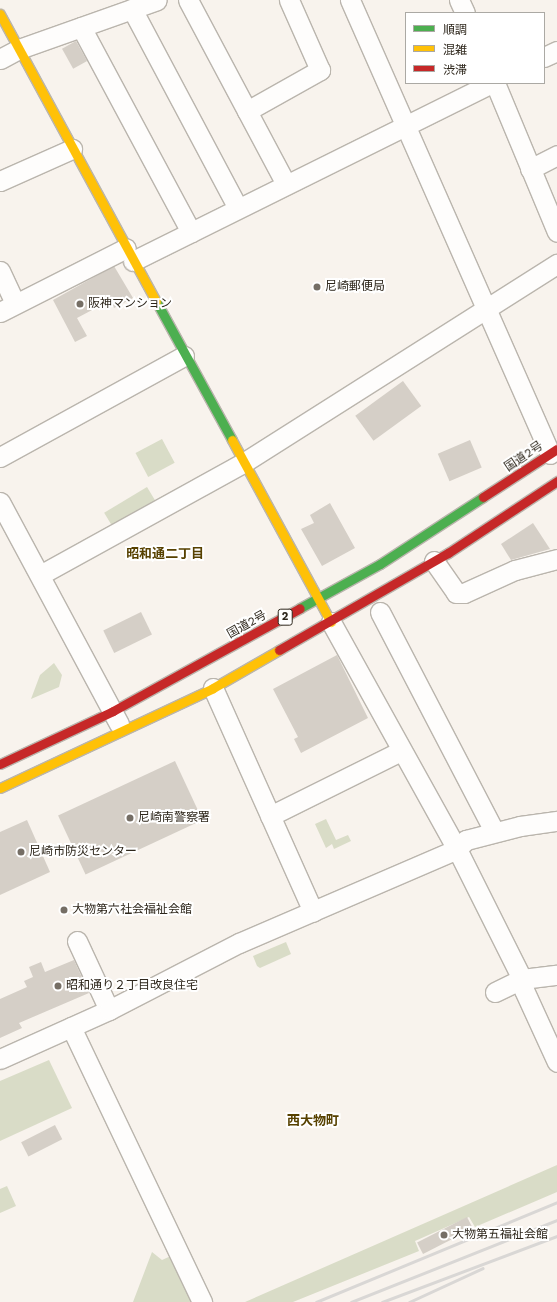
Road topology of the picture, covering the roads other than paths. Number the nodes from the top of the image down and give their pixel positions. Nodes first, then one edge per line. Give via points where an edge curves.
1 (156, 0) edge
2 (188, 0) edge
3 (289, 0) edge
4 (350, 0) edge
5 (459, 0) edge
6 (132, 9) junction
7 (465, 12) edge
8 (0, 14) edge
9 (81, 27) junction
10 (19, 49) junction
11 (557, 51) edge
12 (545, 57) edge
13 (0, 59) edge
14 (488, 84) edge
15 (495, 84) edge
16 (247, 111) junction
17 (404, 127) junction
18 (72, 149) junction
19 (557, 155) edge
20 (530, 169) junction
21 (0, 180) edge
22 (286, 184) junction
23 (238, 208) junction
24 (191, 232) junction
25 (557, 232) edge
26 (130, 254) junction
27 (557, 264) edge
28 (0, 271) edge
29 (8, 308) edge
30 (484, 309) junction
31 (184, 356) junction
32 (553, 452) edge
33 (0, 457) edge
34 (243, 463) junction
35 (557, 481) edge
36 (0, 502) edge
37 (557, 559) edge
38 (434, 561) junction
39 (40, 575) junction
40 (317, 599) junction
41 (380, 612) dead end
42 (330, 622) junction
43 (213, 688) junction
44 (113, 711) junction
45 (124, 732) junction
46 (401, 750) junction
47 (0, 764) edge
48 (0, 788) edge
49 (270, 816) junction
50 (557, 822) edge
51 (494, 831) junction
52 (457, 849) junction
53 (313, 912) junction
54 (77, 941) dead end
55 (557, 975) edge
56 (522, 979) junction
57 (495, 992) dead end
58 (109, 1010) junction
59 (71, 1027) junction
60 (0, 1059) edge
61 (557, 1062) edge
62 (202, 1302) edge

1 - 6 street
2 - 16 street
3 - 16 street via 320,70
4 - 17 street
5 - 7 street
6 - 9 street
6 - 23 street
8 - 10 main road
9 - 10 street
9 - 24 street
10 - 13 street
10 - 18 main road
11 - 12 street
14 - 17 street
15 - 20 street
16 - 22 street
17 - 22 street
17 - 30 street
18 - 21 street
18 - 26 main road
19 - 20 street
20 - 25 street
22 - 23 street
23 - 24 street
24 - 26 street
26 - 29 street
26 - 31 main road
27 - 30 street
28 - 29 street
30 - 32 street
30 - 34 street
31 - 33 street
31 - 34 main road
32 - 40 main road, 国道2号 / 2 via 380,564
34 - 39 street
34 - 40 main road
35 - 38 main road, 2
36 - 39 street
37 - 38 street via 515,570 464,593 456,593
38 - 42 main road, 2
39 - 44 street
40 - 42 main road
40 - 44 main road, 国道2号 / 2
41 - 51 street
42 - 43 main road, 2
42 - 46 street
43 - 45 main road, 2
43 - 49 street
44 - 45 street
44 - 47 main road, 国道2号 / 2
45 - 48 main road, 2
46 - 49 street
46 - 52 street
49 - 53 street
50 - 51 street
51 - 52 street via 466,840
52 - 53 street
52 - 56 street
53 - 58 street via 239,943
54 - 58 street
55 - 56 street
56 - 57 street
56 - 61 street via 524,990
58 - 59 street
59 - 60 street
59 - 62 street

